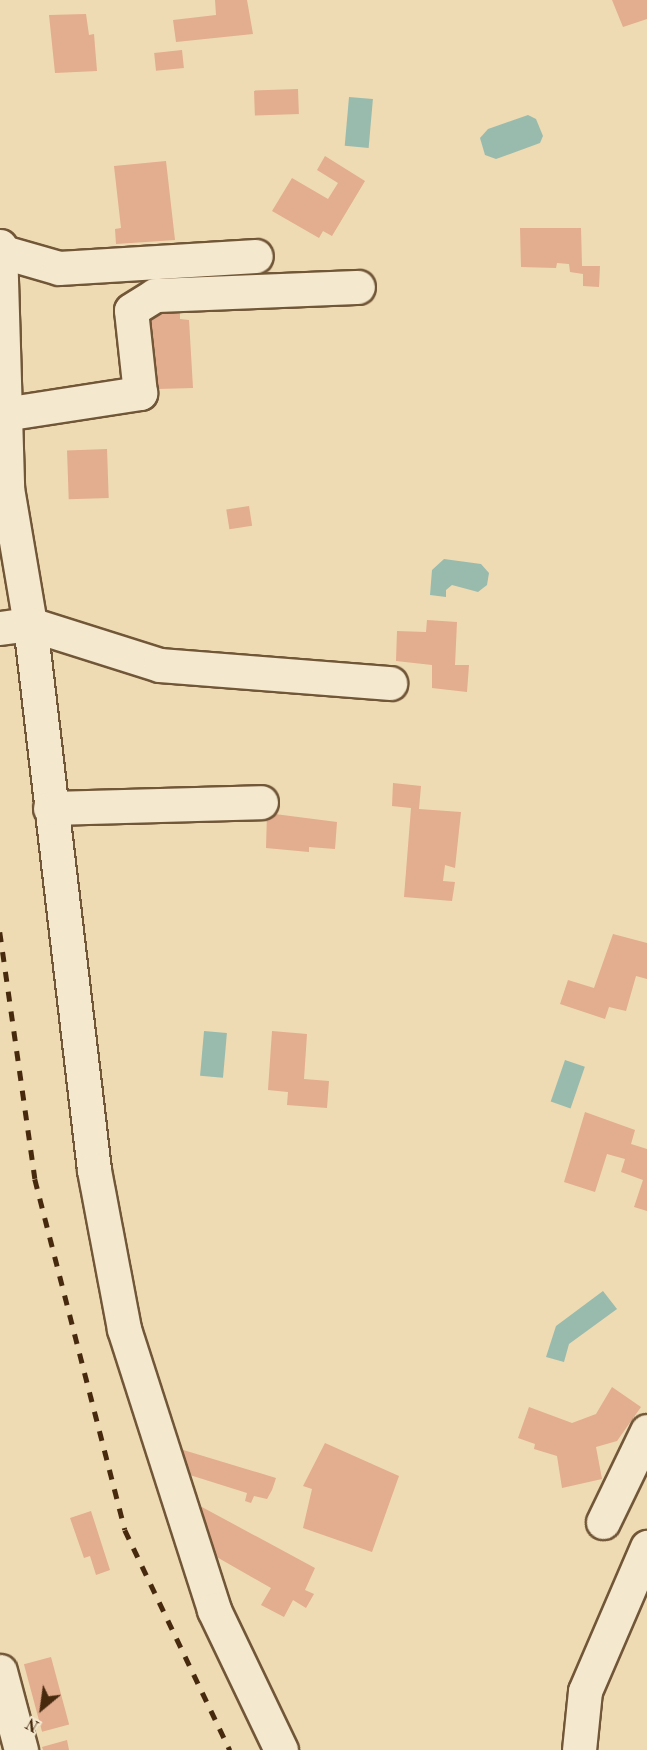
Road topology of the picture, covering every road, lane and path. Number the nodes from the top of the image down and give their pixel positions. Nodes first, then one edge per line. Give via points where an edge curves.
1 (0, 246) edge
2 (0, 251) edge
3 (256, 256) dead end
4 (358, 287) dead end
5 (4, 414) junction
6 (15, 626) edge
7 (390, 683) dead end
8 (261, 802) dead end
9 (50, 808) junction
10 (647, 1431) edge
11 (603, 1522) dead end
12 (647, 1547) edge
13 (0, 1671) edge
14 (21, 1750) edge
15 (281, 1750) edge
16 (579, 1750) edge

1 - 2 street
2 - 3 street via 59,267
2 - 5 street
4 - 5 street via 155,295 131,310 140,393
5 - 6 street
6 - 7 street via 160,665
6 - 9 street
8 - 9 street
9 - 15 street via 94,1170 124,1329 214,1610
10 - 11 street
12 - 16 street via 585,1691
13 - 14 street

